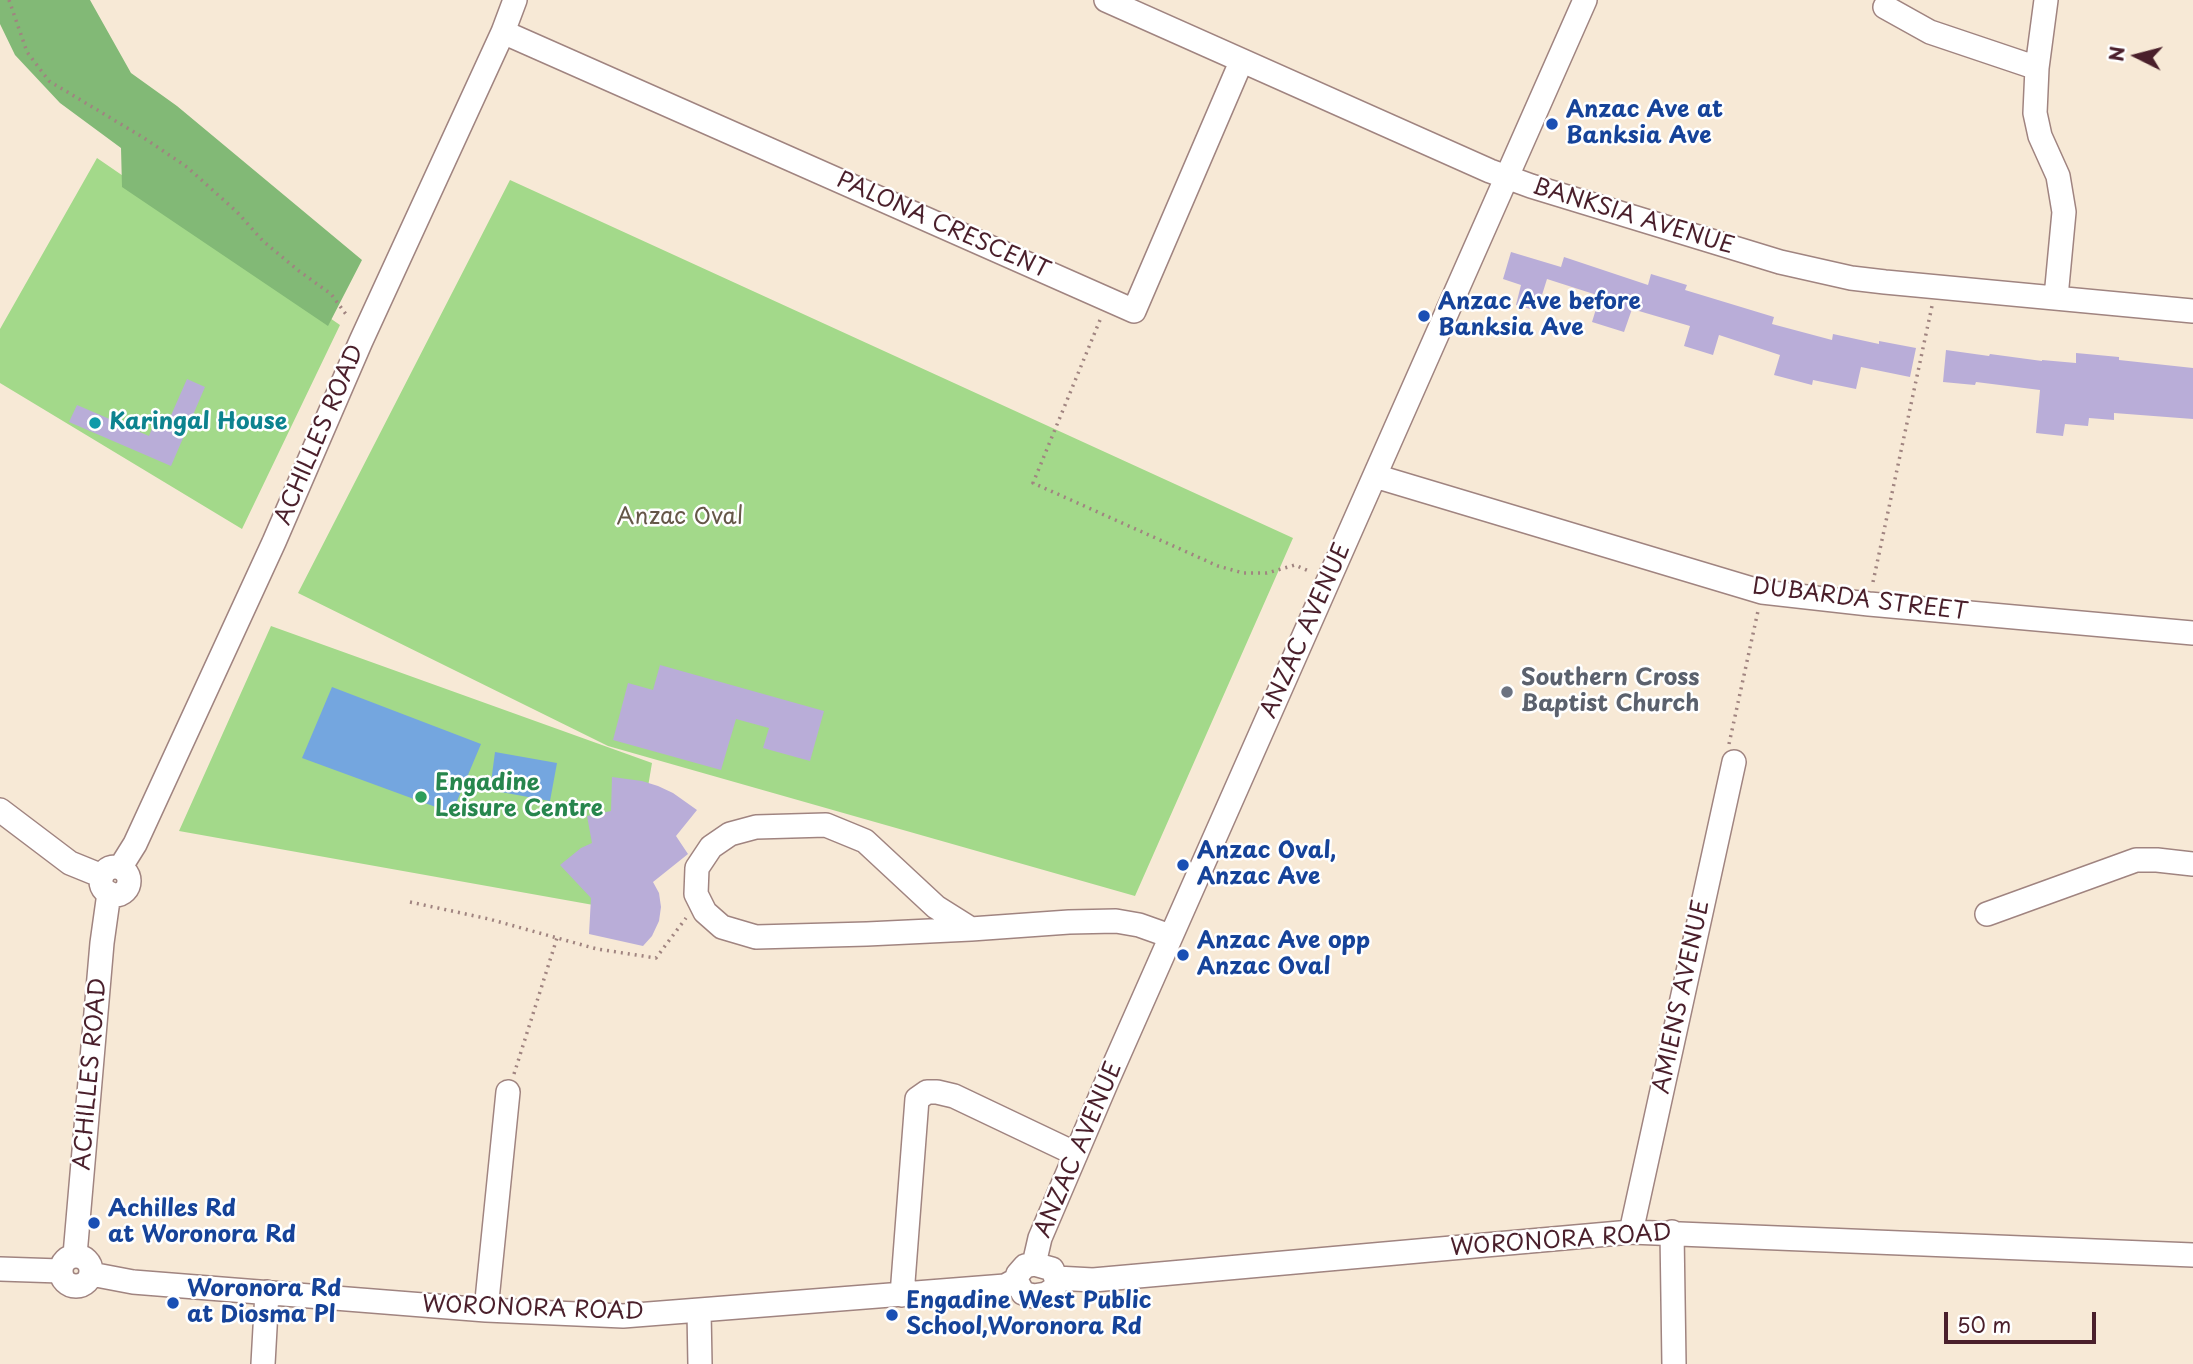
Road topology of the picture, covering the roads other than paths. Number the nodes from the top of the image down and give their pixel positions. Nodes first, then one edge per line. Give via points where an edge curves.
1 (515, 0) edge
2 (1106, 0) edge
3 (1586, 0) edge
4 (2046, 0) edge
5 (1885, 7) dead end
6 (503, 32) junction
7 (1241, 62) junction
8 (2037, 68) junction
9 (1507, 178) junction
10 (2056, 297) junction
11 (2193, 311) edge
12 (1375, 476) junction
13 (2193, 633) edge
14 (1734, 762) road end
15 (0, 810) edge
16 (2193, 864) edge
17 (110, 879) junction
18 (1987, 914) dead end
19 (971, 929) junction
20 (1170, 936) junction
21 (508, 1092) road end
22 (1076, 1154) junction
23 (1631, 1232) junction
24 (1672, 1232) junction
25 (2193, 1255) edge
26 (68, 1263) junction
27 (1034, 1264) junction
28 (0, 1269) edge
29 (1056, 1278) junction
30 (1016, 1280) junction
31 (267, 1292) junction
32 (902, 1294) junction
33 (486, 1310) junction
34 (699, 1311) junction
35 (263, 1364) edge
36 (700, 1364) edge
37 (1674, 1364) edge

1 - 6 street, ACHILLES ROAD
2 - 7 street, BANKSIA AVENUE
3 - 9 street, ANZAC AVENUE
4 - 8 street
5 - 8 street via 1930,32
6 - 7 street, PALONA CRESCENT via 1134,311
6 - 17 street, ACHILLES ROAD via 135,844
7 - 9 street, BANKSIA AVENUE
8 - 10 street via 2035,113 2058,176 2064,212
9 - 10 street, BANKSIA AVENUE via 1791,265 1851,278
9 - 12 street, ANZAC AVENUE
10 - 11 street, BANKSIA AVENUE
12 - 13 street, DUBARDA STREET via 1762,592
12 - 20 street, ANZAC AVENUE
14 - 23 street, AMIENS AVENUE
15 - 17 street via 70,863
16 - 18 street via 2136,860
17 - 26 street, ACHILLES ROAD
19 - 19 street via 756,937 722,927 705,912 696,894 697,868 711,847 730,834 756,827 826,825 865,841 936,907
19 - 20 street via 1116,921
20 - 22 street, ANZAC AVENUE
21 - 33 street
22 - 27 street, ANZAC AVENUE via 1040,1238
22 - 32 street via 954,1096 927,1092 917,1099
23 - 24 street, WORONORA ROAD
23 - 29 street, WORONORA ROAD via 1093,1280
24 - 25 street, WORONORA ROAD
24 - 37 street
26 - 28 street
26 - 31 street, WORONORA ROAD via 80,1256 91,1266 91,1274 133,1282
27 - 29 street via 1052,1269
27 - 30 street via 1025,1266
29 - 30 street via 1054,1289 1039,1296 1023,1293
30 - 32 street, WORONORA ROAD via 1005,1286
31 - 33 street, WORONORA ROAD
31 - 35 street
32 - 34 street, WORONORA ROAD
33 - 34 street, WORONORA ROAD via 623,1316
34 - 36 street

